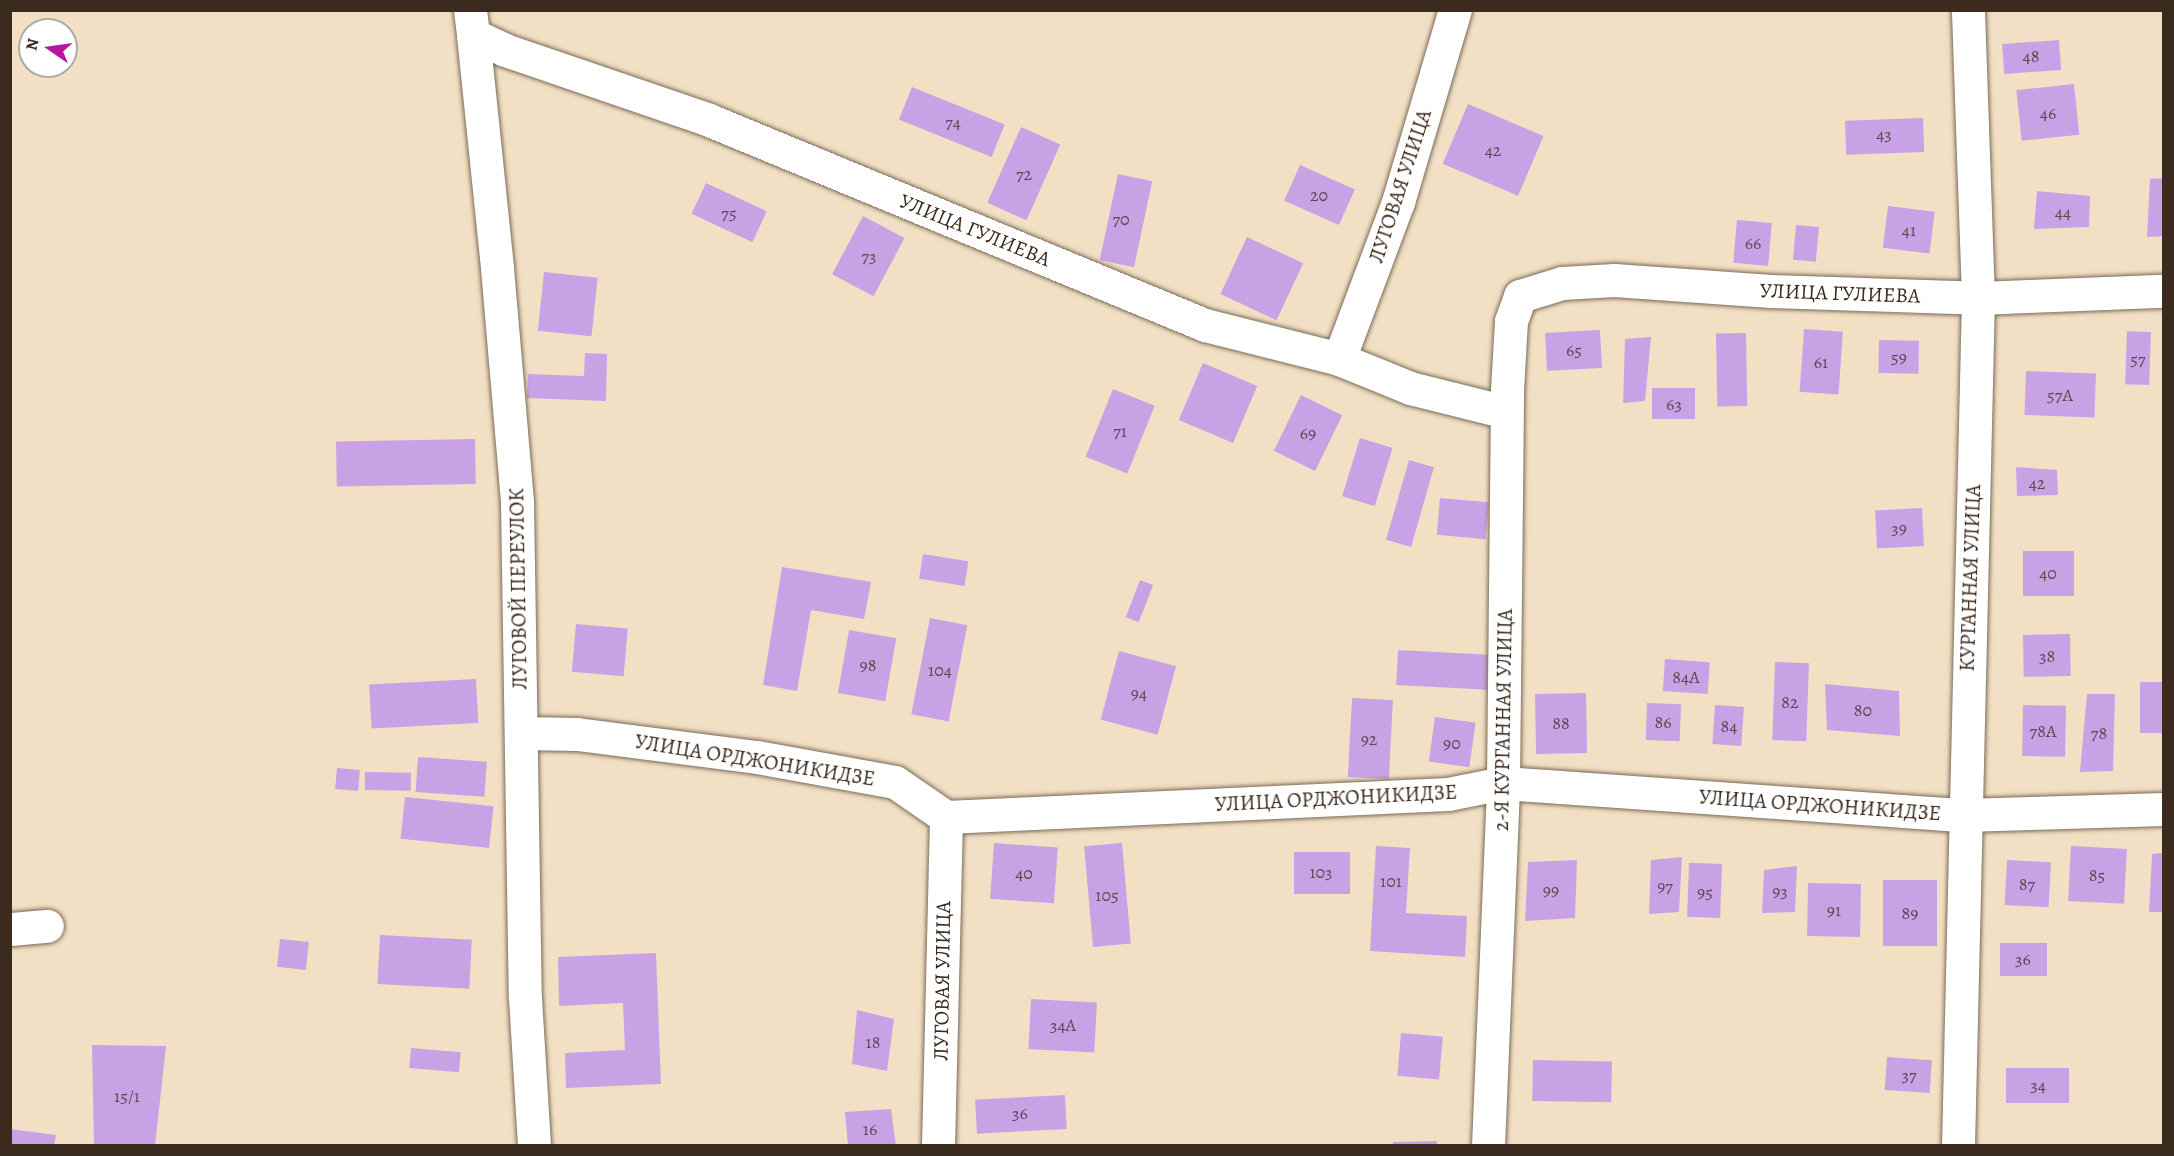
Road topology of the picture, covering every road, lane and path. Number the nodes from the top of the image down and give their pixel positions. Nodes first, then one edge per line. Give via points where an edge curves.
1 (1455, 10) edge
2 (1968, 10) edge
3 (471, 23) edge
4 (2163, 291) edge
5 (1520, 296) joint
6 (1978, 298) junction
7 (1339, 359) junction
8 (1506, 412) junction
9 (521, 733) junction
10 (1503, 783) junction
11 (2163, 809) edge
12 (1964, 815) junction
13 (946, 817) junction
14 (47, 926) dead end
15 (10, 929) edge
16 (534, 1146) edge
17 (939, 1146) edge
18 (1488, 1146) edge
19 (1958, 1146) edge

1 - 7 street, ЛУГОВАЯ УЛИЦА via 1398,202
2 - 6 street, КУРГАННАЯ УЛИЦА
3 - 7 street, УЛИЦА ГУЛИЕВА via 505,50 709,120 1205,325
3 - 9 street, ЛУГОВОЙ ПЕРЕУЛОК via 517,502
4 - 6 street, УЛИЦА ГУЛИЕВА
5 - 6 street, УЛИЦА ГУЛИЕВА via 1562,283 1614,280 1771,291
5 - 8 street, 2-Я КУРГАННАЯ УЛИЦА via 1510,321
6 - 12 street, КУРГАННАЯ УЛИЦА
7 - 8 street, УЛИЦА ГУЛИЕВА via 1410,388
8 - 10 street, 2-Я КУРГАННАЯ УЛИЦА
9 - 13 street, УЛИЦА ОРДЖОНИКИДЗЕ via 577,735 746,755 896,782
9 - 16 street, ЛУГОВОЙ ПЕРЕУЛОК via 525,998
10 - 12 street, УЛИЦА ОРДЖОНИКИДЗЕ
10 - 13 street, УЛИЦА ОРДЖОНИКИДЗЕ via 1448,794
10 - 18 street, 2-Я КУРГАННАЯ УЛИЦА
11 - 12 street, УЛИЦА ОРДЖОНИКИДЗЕ
12 - 19 street, КУРГАННАЯ УЛИЦА
13 - 17 street, ЛУГОВАЯ УЛИЦА
14 - 15 street

